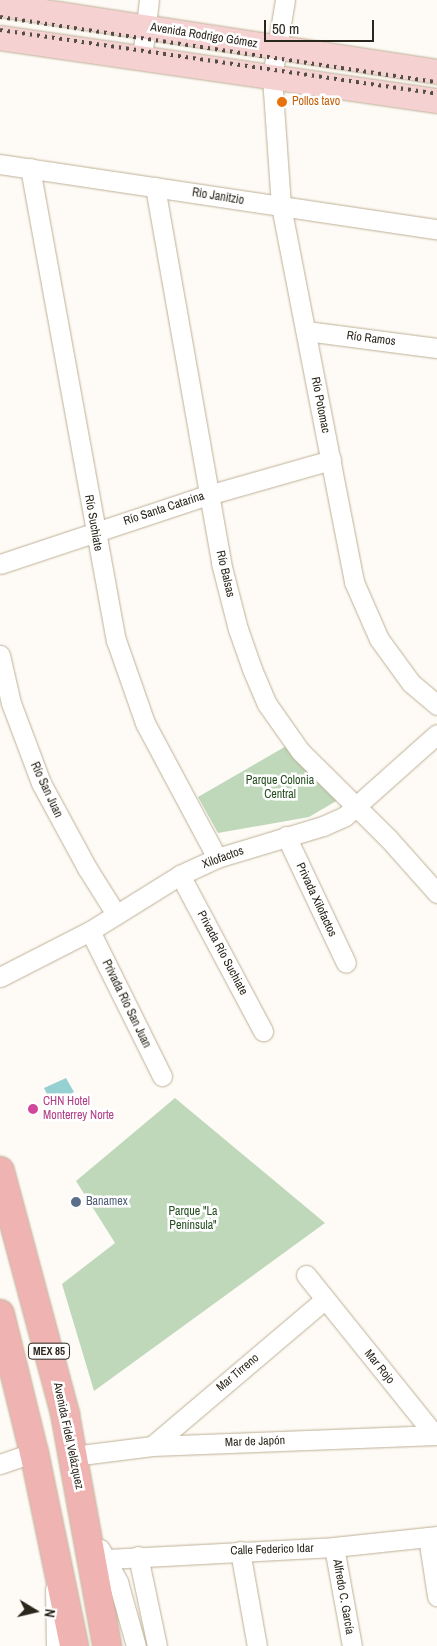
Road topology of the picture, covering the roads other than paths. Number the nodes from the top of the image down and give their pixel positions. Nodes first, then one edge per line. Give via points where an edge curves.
1 (149, 0) edge
2 (285, 0) edge
3 (0, 5) edge
4 (145, 27) junction
5 (0, 38) edge
6 (276, 48) junction
7 (142, 57) junction
8 (437, 72) edge
9 (272, 77) junction
10 (437, 101) edge
11 (0, 164) edge
12 (30, 168) junction
13 (155, 187) junction
14 (282, 206) junction
15 (437, 229) edge
16 (306, 331) junction
17 (437, 348) edge
18 (330, 460) junction
19 (208, 495) junction
20 (94, 532) junction
21 (0, 564) edge
22 (0, 655) edge
23 (437, 705) edge
24 (437, 734) edge
25 (359, 807) junction
26 (286, 836) junction
27 (216, 858) junction
28 (180, 875) junction
29 (437, 893) edge
30 (116, 914) junction
31 (90, 931) junction
32 (346, 963) dead end
33 (0, 977) edge
34 (263, 1031) dead end
35 (162, 1076) dead end
36 (0, 1171) edge
37 (306, 1275) dead end
38 (324, 1300) junction
39 (0, 1314) edge
40 (436, 1434) edge
41 (152, 1446) junction
42 (34, 1452) junction
43 (74, 1456) junction
44 (0, 1464) edge
45 (88, 1533) junction
46 (432, 1536) edge
47 (334, 1547) junction
48 (240, 1551) junction
49 (138, 1556) junction
50 (107, 1559) junction
51 (57, 1560) junction
52 (437, 1596) edge
53 (56, 1646) edge
54 (74, 1646) edge
55 (107, 1646) edge
56 (136, 1646) edge
57 (157, 1646) edge
58 (257, 1646) edge
59 (352, 1646) edge

1 - 4 street
2 - 6 street, Río Potomac
3 - 4 main road, Avenida Rodrigo Gómez
4 - 6 main road, Avenida Rodrigo Gómez
4 - 7 street
5 - 7 main road
6 - 8 main road, Avenida Rodrigo Gómez
6 - 9 street, Río Potomac
7 - 9 main road
9 - 10 main road
9 - 14 street, Río Potomac
11 - 12 street, Rio Janitzio
12 - 13 street, Rio Janitzio
12 - 20 street, Río Suchiate
13 - 14 street, Rio Janitzio
13 - 19 street, Río Balsas
14 - 15 street, Rio Janitzio
14 - 16 street, Río Potomac
16 - 17 street, Río Ramos
16 - 18 street, Río Potomac
18 - 19 street, Río Santa Catarina
18 - 23 street, Río Potomac via 354,582 364,609 379,640 411,683
19 - 20 street, Río Santa Catarina
19 - 25 street, Río Balsas via 238,629 267,704 300,751
20 - 21 street, Río Santa Catarina
20 - 27 street, Río Suchiate via 116,640 131,686 145,723
22 - 30 street, Río San Juan via 10,703 41,783
24 - 25 street, Xilofactos
25 - 26 street, Xilofactos via 323,826
25 - 29 street, Río Balsas
26 - 27 street, Xilofactos
26 - 32 street, Privada Xilofactos
27 - 28 street, Xilofactos
28 - 30 street, Xilofactos
28 - 34 street, Privada Río Suchiate
30 - 31 street, Xilofactos
31 - 33 street, Xilofactos
31 - 35 street, Privada Río San Juan
36 - 43 highway, Avenida Fidel Velázquez / MEX 85
37 - 38 street, Mar Rojo
38 - 40 street, Mar Rojo
38 - 41 street, Mar Tirreno
39 - 42 highway, MEX 85
40 - 41 street, Mar de Japón
41 - 43 street, Mar de Japón
42 - 44 street
42 - 51 highway, MEX 85
43 - 45 highway, Avenida Fidel Velázquez / MEX 85
45 - 50 street
45 - 55 highway, Avenida Fidel Velázquez / MEX 85
46 - 47 street, Calle Federico Idar
46 - 52 street
47 - 48 street, Calle Federico Idar
47 - 59 street, Alfredo C. García
48 - 49 street, Calle Federico Idar
48 - 58 street
49 - 50 street, Calle Federico Idar
49 - 57 street
50 - 56 street via 118,1582
51 - 53 street via 54,1600
51 - 54 highway, MEX 85

